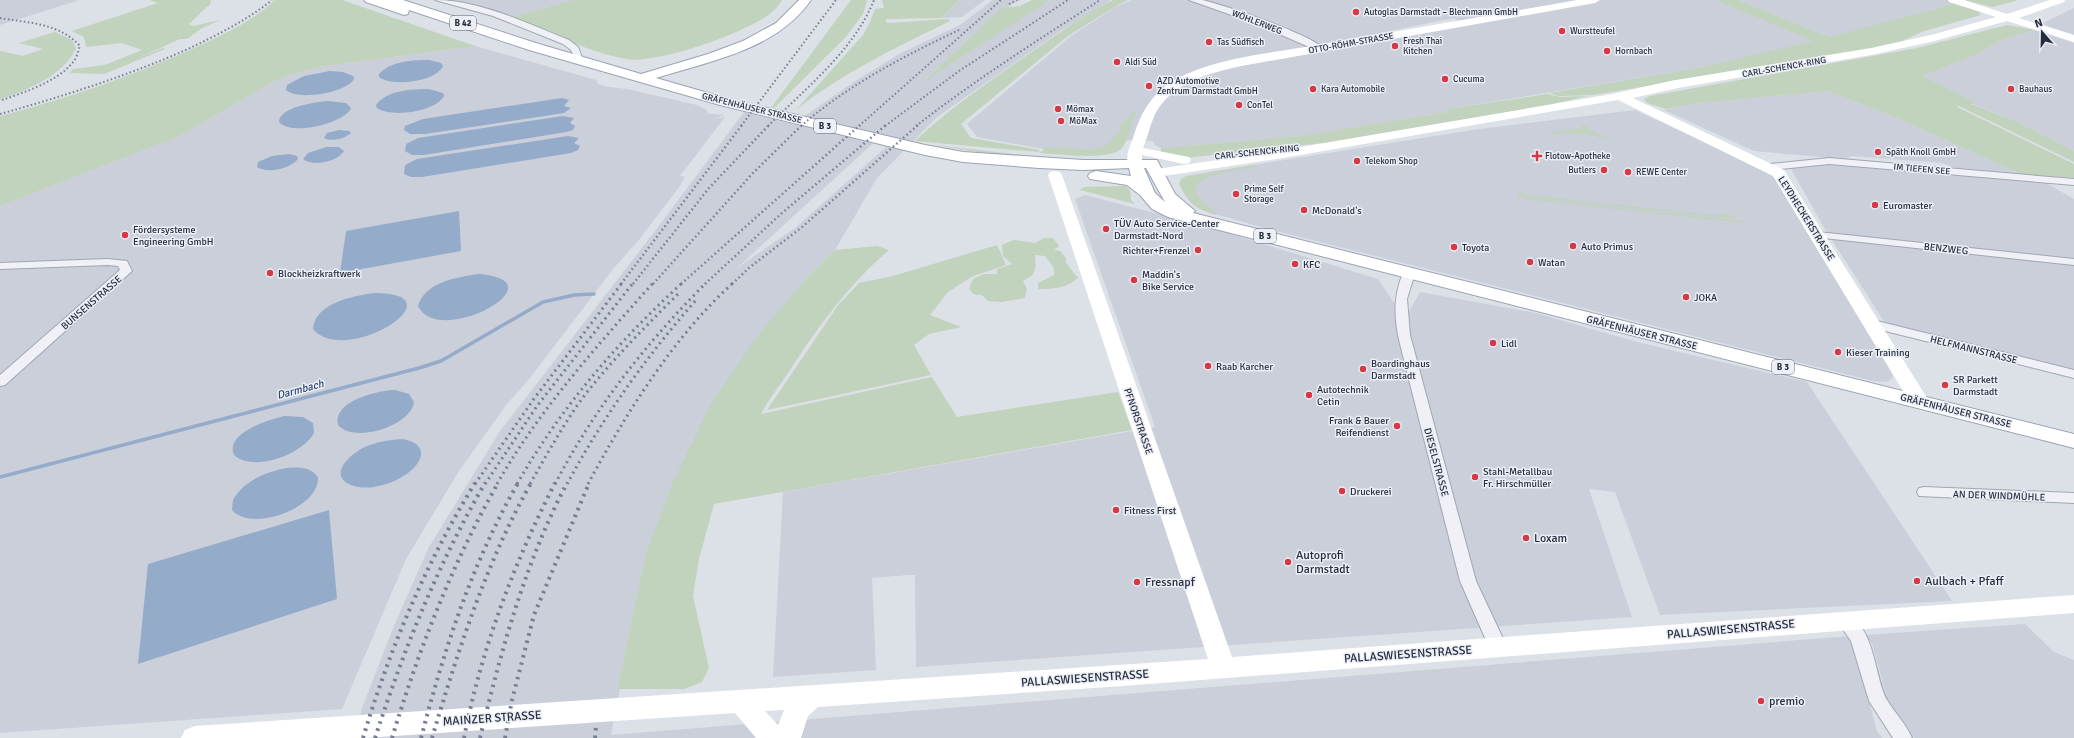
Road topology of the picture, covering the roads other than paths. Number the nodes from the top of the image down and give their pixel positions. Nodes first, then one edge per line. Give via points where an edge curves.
1 (370, 0) edge
2 (391, 0) edge
3 (439, 0) edge
4 (1193, 0) edge
5 (1596, 0) edge
6 (1953, 0) edge
7 (2038, 0) edge
8 (2060, 0) edge
9 (1575, 1) edge
10 (802, 4) edge
11 (1997, 13) junction
12 (2010, 18) junction
13 (2074, 39) edge
14 (534, 47) junction
15 (1319, 48) junction
16 (1886, 48) junction
17 (579, 60) junction
18 (673, 66) junction
19 (610, 69) junction
20 (638, 78) junction
21 (673, 88) junction
22 (1616, 95) junction
23 (1363, 140) junction
24 (963, 157) junction
25 (991, 158) junction
26 (1143, 159) junction
27 (1770, 167) junction
28 (1054, 169) junction
29 (1096, 176) junction
30 (2074, 182) edge
31 (1145, 191) junction
32 (1210, 221) junction
33 (1818, 235) junction
34 (2074, 262) edge
35 (0, 266) edge
36 (1409, 273) junction
37 (1873, 324) junction
38 (6, 372) edge
39 (2074, 374) edge
40 (0, 382) edge
41 (1919, 400) junction
42 (2074, 440) edge
43 (1924, 492) dead end
44 (2074, 498) edge
45 (2074, 604) edge
46 (1845, 621) junction
47 (1498, 647) junction
48 (1223, 667) junction
49 (812, 696) junction
50 (742, 701) junction
51 (195, 738) edge
52 (772, 738) edge
53 (787, 738) edge
54 (1903, 738) edge

1 - 14 main road, B 42 via 511,45
2 - 14 main road, B 42
3 - 17 street via 496,14 566,42 575,49
4 - 15 street, WÖHLERWEG via 1232,12
5 - 9 main road, OTTO-RÖHM-STRASSE
6 - 11 main road
7 - 11 main road, CARL-SCHENCK-RING
8 - 12 main road, CARL-SCHENCK-RING
9 - 15 main road, OTTO-RÖHM-STRASSE
10 - 18 main road via 753,36
11 - 12 main road
11 - 16 main road, CARL-SCHENCK-RING via 1932,31
12 - 13 main road
12 - 16 main road, CARL-SCHENCK-RING
14 - 17 main road, B 42
15 - 26 main road, OTTO-RÖHM-STRASSE via 1247,61 1195,74 1170,88 1158,98 1147,114
16 - 22 main road, CARL-SCHENCK-RING
17 - 19 main road, B 42
18 - 19 main road
18 - 20 main road
18 - 21 main road via 668,75
19 - 20 main road, B 42
20 - 21 main road, GRÄFENHÄUSER STRASSE / B 3
21 - 24 main road, GRÄFENHÄUSER STRASSE / B 3 via 865,136
22 - 23 main road, CARL-SCHENCK-RING
22 - 27 main road, LEYDHECKERSTRASSE
23 - 26 main road, CARL-SCHENCK-RING
23 - 26 main road, CARL-SCHENCK-RING via 1184,160
24 - 25 main road, GRÄFENHÄUSER STRASSE / B 3
24 - 28 main road, GRÄFENHÄUSER STRASSE / B 3 via 982,166
25 - 26 main road via 1005,156
25 - 28 main road, GRÄFENHÄUSER STRASSE / B 3
26 - 28 main road, GRÄFENHÄUSER STRASSE / B 3
26 - 29 main road, GRÄFENHÄUSER STRASSE
26 - 31 main road, GRÄFENHÄUSER STRASSE
26 - 32 main road, GRÄFENHÄUSER STRASSE / B 3 via 1174,204
27 - 30 street, IM TIEFEN SEE via 1829,161
27 - 33 main road, LEYDHECKERSTRASSE via 1784,178
28 - 29 main road, GRÄFENHÄUSER STRASSE / B 3
28 - 48 main road, PFNORSTRASSE
29 - 31 main road, B 3 via 1132,181
31 - 32 main road, GRÄFENHÄUSER STRASSE / B 3 via 1160,208
32 - 36 main road, GRÄFENHÄUSER STRASSE / B 3
33 - 34 street, BENZWEG
33 - 37 main road, LEYDHECKERSTRASSE
35 - 38 street, BUNSENSTRASSE via 108,262 123,263 126,271
36 - 41 main road, GRÄFENHÄUSER STRASSE / B 3
36 - 47 street, DIESELSTRASSE via 1402,288 1400,312 1406,344 1468,581
37 - 39 street, HELFMANNSTRASSE
37 - 41 main road, LEYDHECKERSTRASSE
38 - 40 street, BUNSENSTRASSE
41 - 42 main road, GRÄFENHÄUSER STRASSE / B 3
43 - 44 street, AN DER WINDMÜHLE
45 - 46 main road, PALLASWIESENSTRASSE
46 - 47 main road, PALLASWIESENSTRASSE
46 - 54 street via 1859,638 1878,701
47 - 48 main road, PALLASWIESENSTRASSE
48 - 49 main road, PALLASWIESENSTRASSE
49 - 50 main road, PALLASWIESENSTRASSE
49 - 53 main road via 797,710
50 - 51 main road, MAINZER STRASSE
50 - 52 main road

